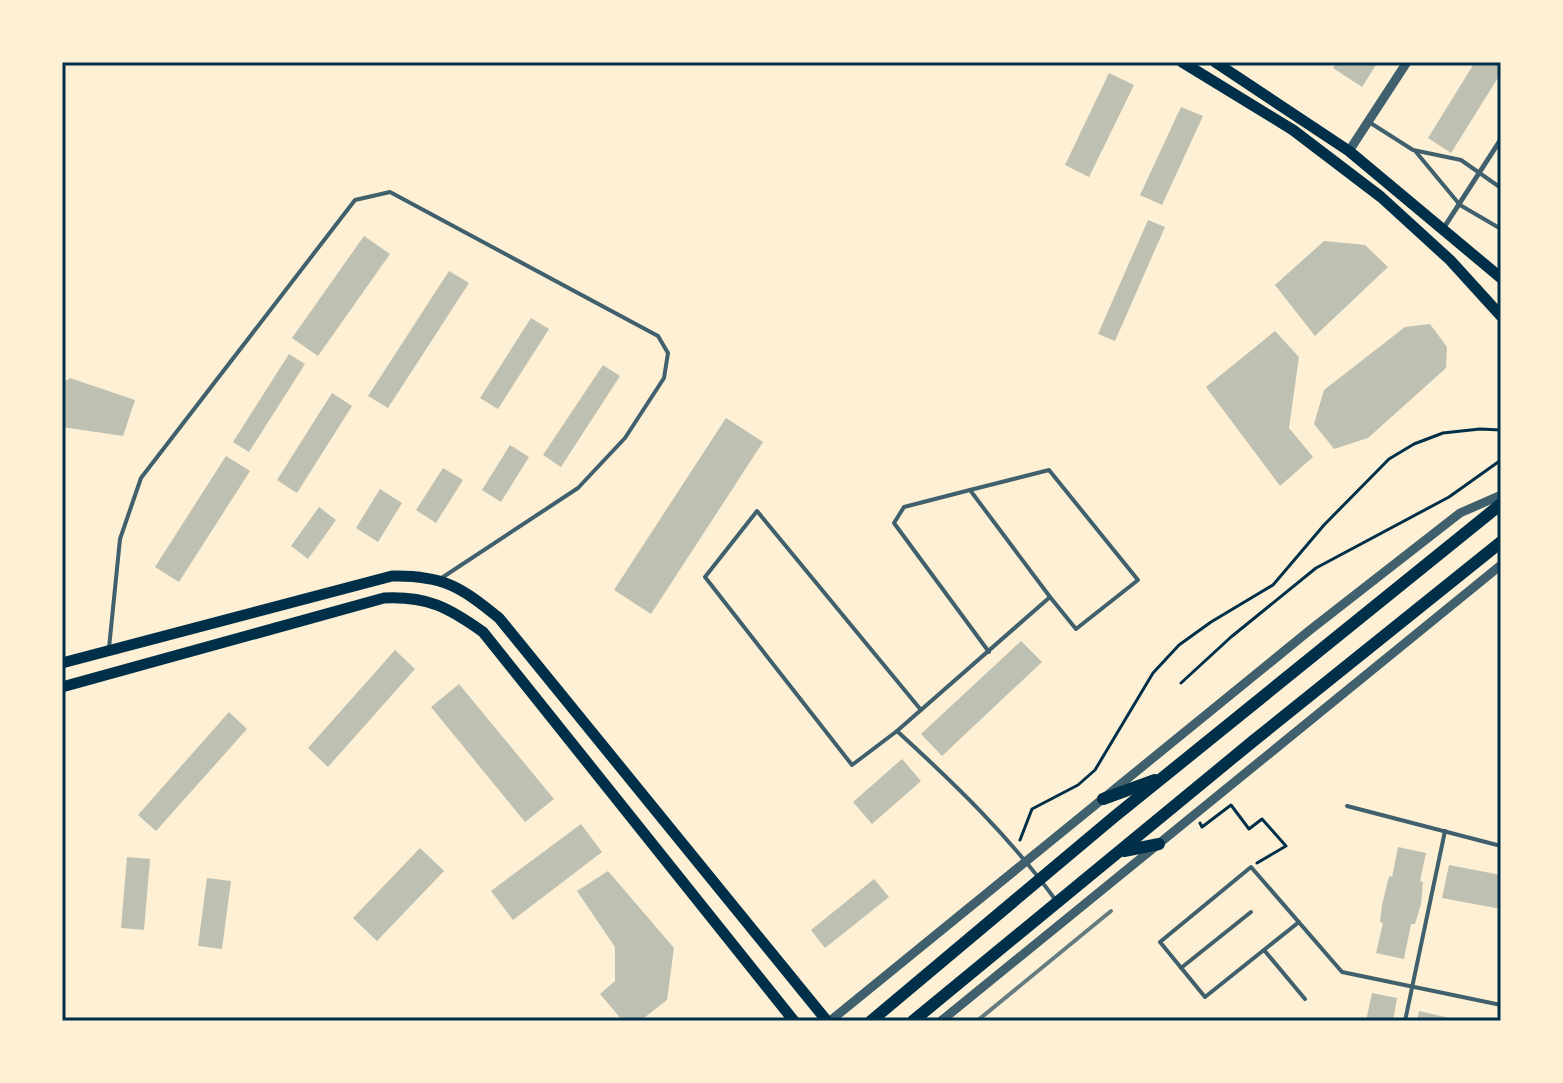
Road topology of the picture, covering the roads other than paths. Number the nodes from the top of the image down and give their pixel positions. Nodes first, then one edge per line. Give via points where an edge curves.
1 (1182, 62) edge
2 (1215, 62) edge
3 (1407, 62) edge
4 (1369, 122) junction
5 (1501, 139) edge
6 (1414, 150) junction
7 (1349, 151) junction
8 (1480, 173) junction
9 (1501, 188) edge
10 (1460, 205) junction
11 (1501, 229) edge
12 (1442, 230) junction
13 (1501, 278) edge
14 (1501, 316) edge
15 (970, 490) junction
16 (1501, 495) edge
17 (1501, 504) edge
18 (1501, 542) edge
19 (1501, 565) edge
20 (440, 579) junction
21 (1050, 597) junction
22 (108, 650) junction
23 (989, 652) junction
24 (62, 663) edge
25 (62, 687) edge
26 (921, 710) junction
27 (897, 731) junction
28 (1162, 778) junction
29 (1103, 799) junction
30 (1347, 806) dead end
31 (1445, 831) junction
32 (1159, 844) junction
33 (1501, 846) edge
34 (1120, 852) junction
35 (1027, 862) junction
36 (1040, 879) junction
37 (1058, 903) junction
38 (1251, 912) dead end
39 (1299, 922) junction
40 (1264, 950) junction
41 (1181, 968) junction
42 (1412, 987) junction
43 (1305, 999) dead end
44 (1501, 1005) edge
45 (794, 1021) edge
46 (829, 1021) edge
47 (871, 1021) edge
48 (913, 1021) edge
49 (941, 1021) edge
50 (1405, 1021) edge

1 - 14 main road via 1293,130 1381,197
2 - 7 main road
3 - 4 street
4 - 6 lane
4 - 7 street
5 - 8 street
6 - 8 lane via 1461,160
6 - 10 lane
7 - 12 main road
8 - 9 lane
8 - 10 street
10 - 11 lane
10 - 12 street
12 - 13 main road
15 - 21 lane
15 - 21 lane via 1049,470 1138,580 1076,629
15 - 23 lane via 904,507 894,523
16 - 29 street via 1460,513
17 - 28 highway
18 - 34 highway
19 - 32 street
20 - 22 main road via 392,576
20 - 22 lane via 578,488 625,438 664,378 668,353 658,336 390,192 355,200 141,478 120,539
20 - 46 main road via 499,618
21 - 23 lane
22 - 24 main road
23 - 26 lane
25 - 45 main road via 384,598 430,601 483,632
26 - 27 lane
26 - 27 lane via 757,511 705,577 852,765
27 - 35 lane
28 - 29 highway
28 - 36 highway
29 - 35 street
30 - 31 lane
31 - 33 lane
31 - 42 lane
32 - 34 highway
32 - 49 street
34 - 37 highway
35 - 36 lane
35 - 46 street
36 - 37 lane
36 - 47 highway
37 - 48 highway
38 - 41 lane
39 - 40 lane
39 - 41 lane via 1251,867 1160,942
39 - 42 lane via 1342,972
40 - 41 lane via 1205,997
40 - 43 lane
42 - 44 lane
42 - 50 lane

